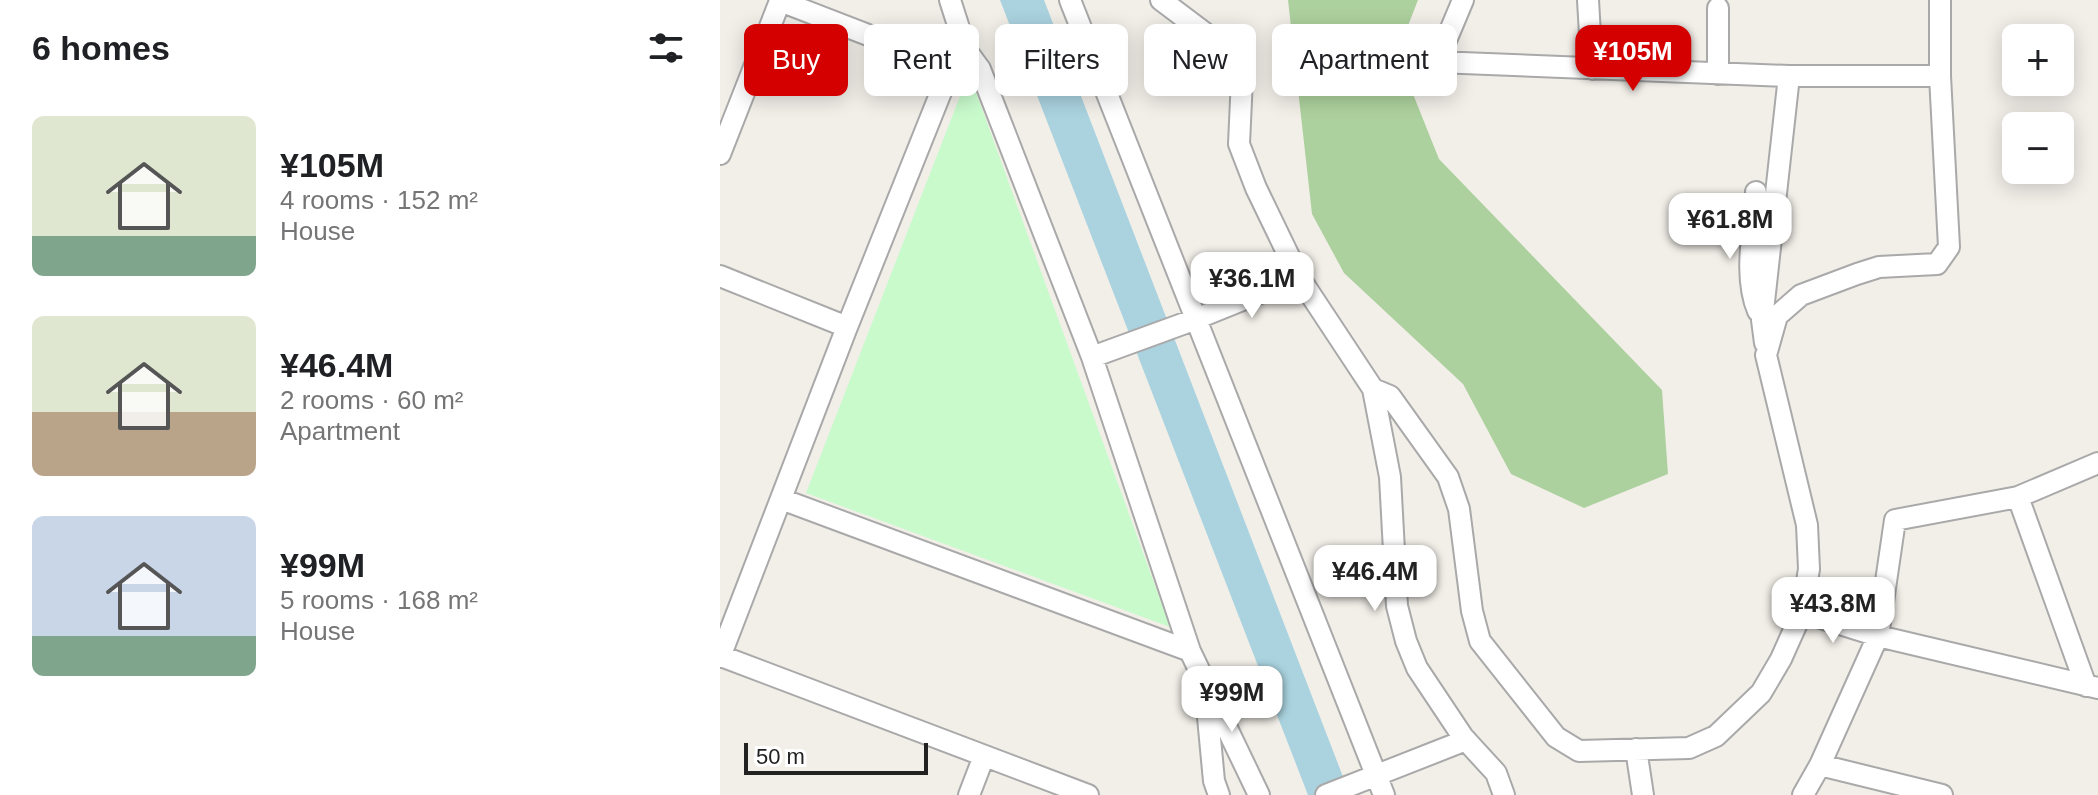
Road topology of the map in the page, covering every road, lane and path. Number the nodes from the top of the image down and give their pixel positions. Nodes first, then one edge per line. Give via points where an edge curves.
1 (950, 0) edge
2 (1070, 0) edge
3 (1161, 0) edge
4 (1463, 0) edge
5 (1588, 0) edge
6 (1940, 0) edge
7 (1718, 8) dead end
8 (958, 24) edge
9 (864, 33) edge
10 (979, 68) edge
11 (1592, 69) junction
12 (1718, 74) junction
13 (1789, 76) junction
14 (1940, 76) junction
15 (939, 96) edge
16 (720, 154) edge
17 (1756, 192) dead end
18 (720, 276) edge
19 (1299, 277) junction
20 (1192, 320) junction
21 (1762, 320) junction
22 (847, 327) junction
23 (1766, 355) junction
24 (1092, 357) junction
25 (1373, 389) junction
26 (2098, 463) edge
27 (2018, 497) junction
28 (781, 499) junction
29 (1802, 612) junction
30 (1878, 636) junction
31 (1190, 651) junction
32 (720, 657) edge
33 (1204, 683) junction
34 (2092, 687) edge
35 (1466, 740) junction
36 (1636, 749) junction
37 (984, 756) junction
38 (1820, 765) junction
39 (1370, 778) junction
40 (969, 795) edge
41 (1088, 795) edge
42 (1219, 795) edge
43 (1259, 795) edge
44 (1326, 795) edge
45 (1384, 795) edge
46 (1504, 795) edge
47 (1643, 795) edge
48 (1803, 795) edge
49 (1942, 795) edge

1 - 8 street
2 - 20 street
3 - 19 street via 1230,52 1242,78 1239,144
4 - 11 street via 1437,62
5 - 11 street
6 - 14 street
7 - 12 street
9 - 16 street via 780,1
10 - 24 street
11 - 12 street
12 - 13 street
13 - 14 street
13 - 21 street
14 - 23 street via 1949,247 1937,264 1879,267 1801,295 1777,316
15 - 22 street
17 - 21 street via 1752,284
18 - 22 street
19 - 20 street
19 - 25 street
20 - 24 street
20 - 39 street
21 - 23 street
22 - 28 street
23 - 29 street via 1807,525 1809,569
24 - 31 street
25 - 35 street via 1390,477 1397,606 1406,641 1417,668
25 - 36 street via 1390,396 1448,477 1459,509 1480,641 1556,737 1579,751
26 - 27 street
27 - 30 street via 1895,520
27 - 34 street
28 - 31 street
28 - 32 street
29 - 30 street
29 - 36 street via 1761,693 1716,736 1689,748
30 - 34 street
30 - 38 street
31 - 33 street
32 - 37 street
33 - 42 street
33 - 43 street
35 - 39 street
35 - 46 street via 1496,773
36 - 47 street
37 - 40 street
37 - 41 street
38 - 48 street
38 - 49 street
39 - 44 street
39 - 45 street

